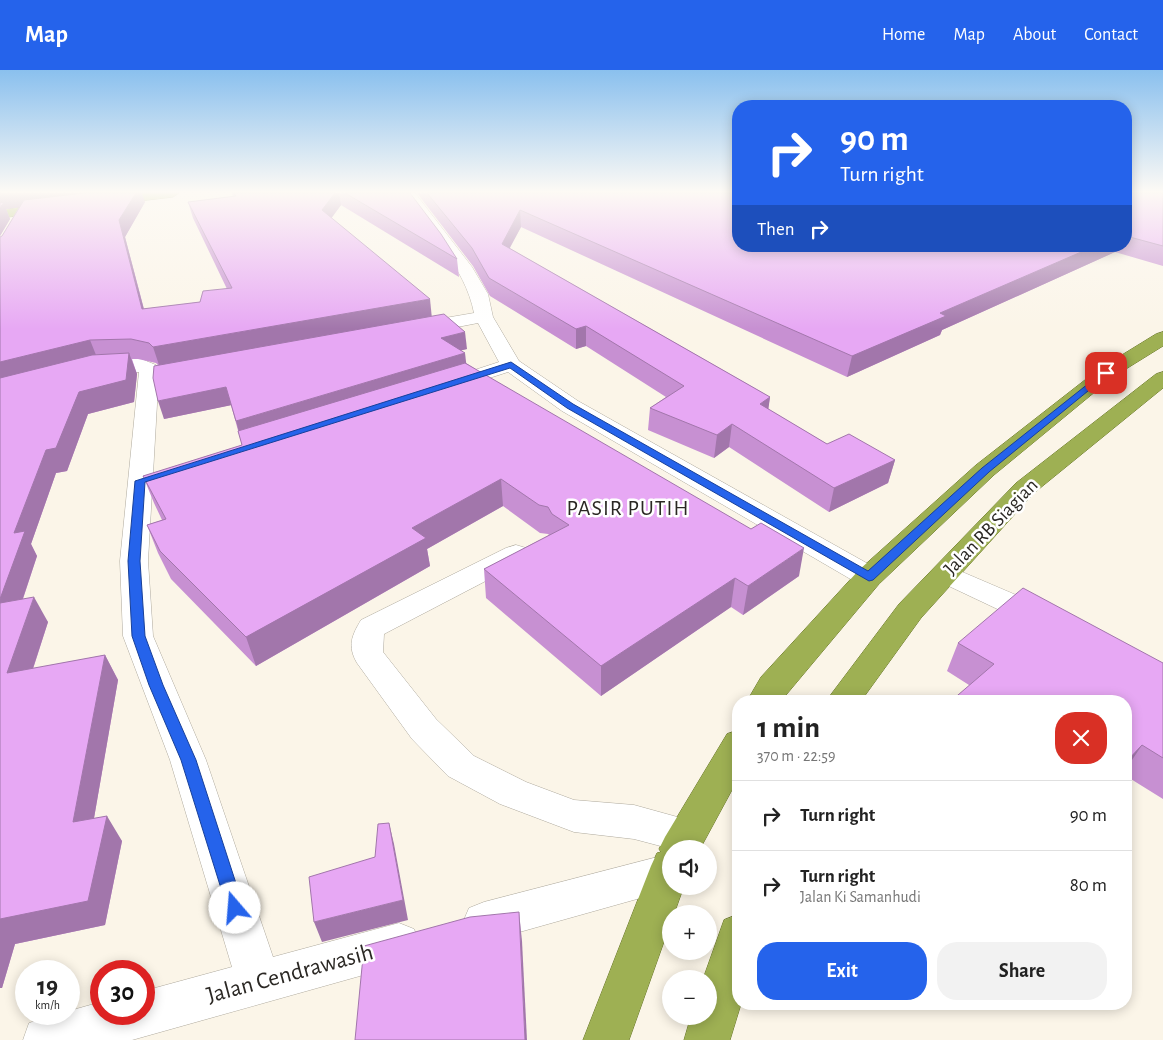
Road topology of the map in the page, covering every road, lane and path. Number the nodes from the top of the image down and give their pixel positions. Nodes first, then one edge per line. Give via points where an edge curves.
1 (442, 238) edge
2 (484, 317) junction
3 (398, 333) edge
4 (1163, 338) edge
5 (511, 365) junction
6 (74, 375) edge
7 (1163, 378) edge
8 (425, 392) edge
9 (538, 542) edge
10 (946, 574) junction
11 (869, 577) junction
12 (1064, 628) edge
13 (768, 695) edge
14 (847, 695) edge
15 (732, 756) edge
16 (685, 840) edge
17 (662, 844) edge
18 (662, 860) edge
19 (662, 892) edge
20 (732, 958) edge
21 (258, 982) junction
22 (155, 1011) edge
23 (102, 1025) edge
24 (46, 1040) edge
25 (606, 1040) edge
26 (707, 1040) edge

1 - 2 street via 479,294
2 - 3 street
2 - 5 street
4 - 11 highway, Jalan RB Siagian via 1106,373 993,464
5 - 8 street
5 - 11 street via 570,406
6 - 21 street via 112,366 139,364 158,376 150,478 134,561 138,636 188,760
7 - 10 highway, Jalan RB Siagian via 1025,488
9 - 17 street via 372,627 366,636 368,655 424,729 461,766 513,793 574,816 634,822
10 - 12 street
10 - 14 highway, Jalan RB Siagian via 910,611
11 - 13 highway, Jalan RB Siagian
15 - 16 highway
18 - 21 street, Jalan Cendrawasih via 444,932
19 - 25 highway
20 - 26 highway
21 - 22 street, Jalan Cendrawasih
23 - 24 street, Jalan Cendrawasih

